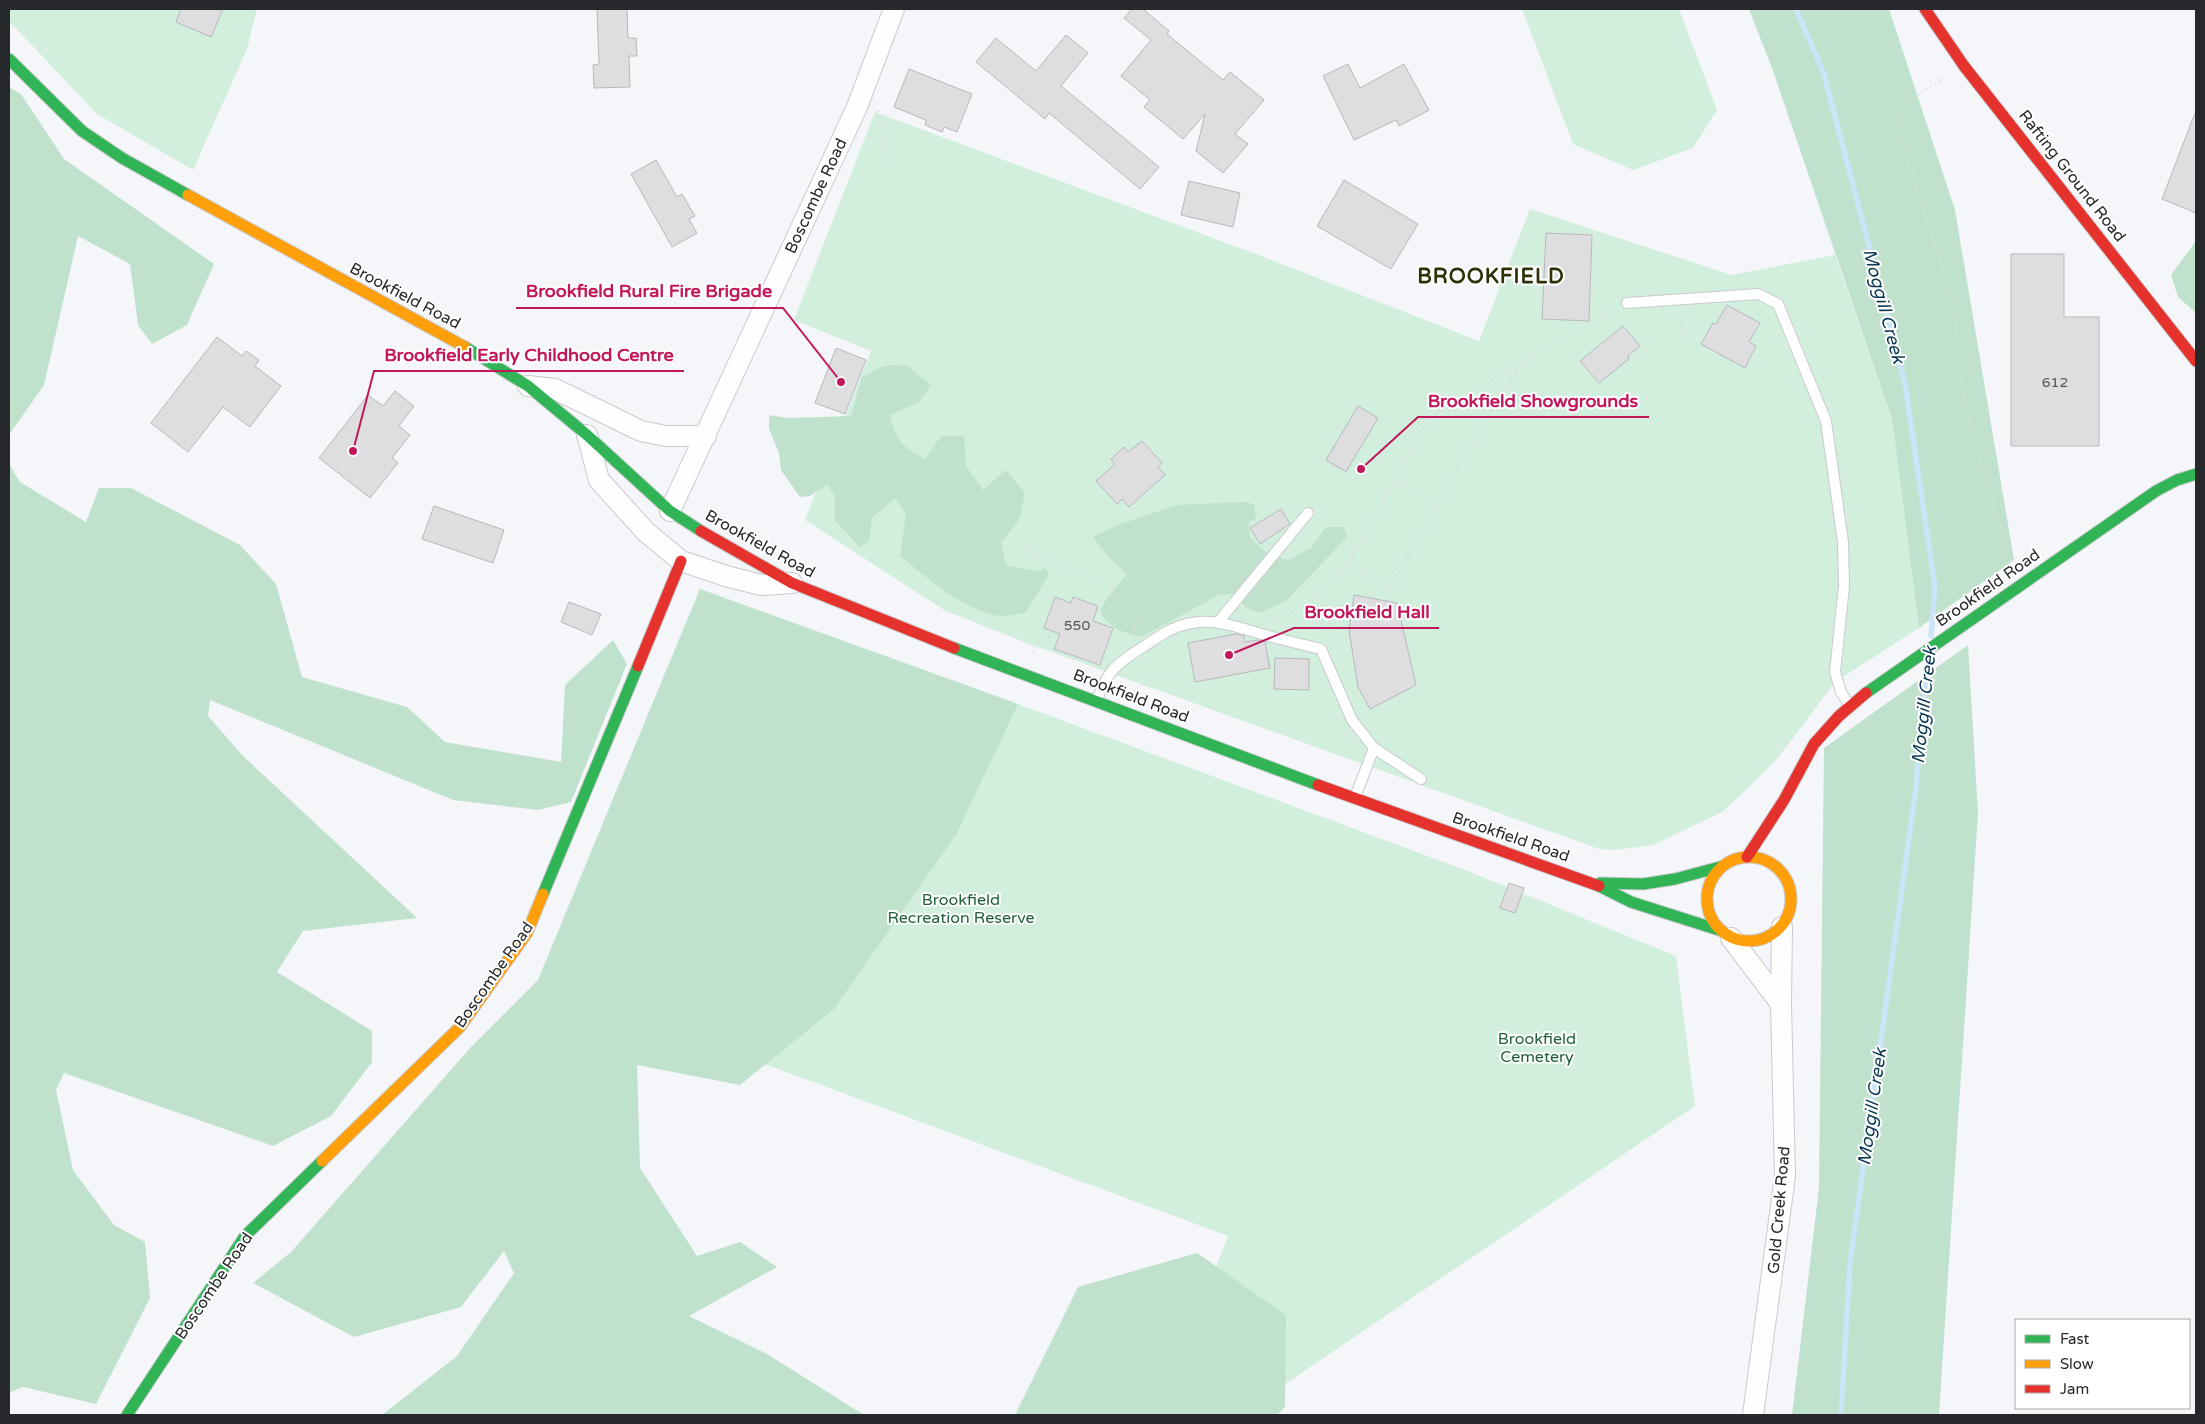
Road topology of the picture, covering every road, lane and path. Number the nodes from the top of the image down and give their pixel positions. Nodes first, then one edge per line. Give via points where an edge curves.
1 (894, 9) edge
2 (1925, 9) edge
3 (9, 59) edge
4 (1964, 66) junction
5 (877, 107) dead end
6 (880, 162) dead end
7 (1677, 300) junction
8 (1627, 303) joint
9 (1683, 343) dead end
10 (1524, 361) junction
11 (2196, 361) edge
12 (528, 386) junction
13 (587, 435) junction
14 (706, 436) junction
15 (2196, 474) edge
16 (1395, 482) junction
17 (1437, 505) junction
18 (670, 511) junction
19 (1308, 513) dead end
20 (1024, 549) dead end
21 (681, 561) junction
22 (1347, 566) junction
23 (2012, 569) dead end
24 (792, 583) junction
25 (1389, 588) junction
26 (1386, 599) dead end
27 (1308, 601) junction
28 (1219, 621) junction
29 (1051, 632) dead end
30 (1257, 633) junction
31 (1334, 642) dead end
32 (1033, 653) dead end
33 (1126, 658) junction
34 (1189, 673) dead end
35 (1132, 691) dead end
36 (1097, 700) junction
37 (1851, 706) junction
38 (1374, 748) junction
39 (1421, 779) dead end
40 (1354, 798) junction
41 (1784, 800) junction
42 (1780, 828) dead end
43 (1747, 857) junction
44 (1720, 868) junction
45 (1591, 882) junction
46 (1782, 927) junction
47 (1725, 934) junction
48 (1781, 1004) junction
49 (127, 1415) edge
50 (1753, 1415) edge

1 - 14 street, Boscombe Road via 857,107
2 - 4 main road, Rafting Ground Road
3 - 12 main road, Brookfield Road via 82,131 122,158 476,352
4 - 11 main road, Rafting Ground Road
4 - 23 path via 1926,89 1903,108 1898,128 1954,305 1964,397
5 - 6 path via 882,139
7 - 8 lane
7 - 9 path
7 - 37 lane via 1758,294 1778,304 1826,421 1843,542 1844,586 1835,672 1841,692
8 - 10 path
10 - 16 path via 1429,417
10 - 17 path
12 - 13 main road, Brookfield Road
12 - 14 street via 555,389 641,430 666,436
13 - 18 main road, Brookfield Road
13 - 21 street via 599,480 646,532
14 - 18 street, Boscombe Road
15 - 37 main road, Brookfield Road via 2156,491
16 - 17 path
16 - 22 path
17 - 25 path
18 - 24 main road, Brookfield Road
19 - 28 lane
20 - 33 path via 1107,583 1138,615
21 - 24 street via 761,585
21 - 49 main road, Boscombe Road via 527,933 460,1027 245,1236
22 - 25 path
22 - 27 path
24 - 36 main road, Brookfield Road via 911,632
25 - 26 path
27 - 30 path
27 - 31 path
28 - 30 lane
28 - 33 lane via 1172,629
29 - 32 path via 1049,637 1037,641
30 - 38 lane via 1321,650 1352,720
33 - 36 lane via 1112,668
34 - 35 path via 1149,681
36 - 40 main road, Brookfield Road
37 - 41 main road, Brookfield Road via 1814,744
38 - 39 lane
38 - 40 lane
40 - 45 main road, Brookfield Road
41 - 42 main road, Brookfield Road
41 - 43 main road, Brookfield Road
43 - 44 main road via 1732,860
43 - 46 main road via 1775,860 1784,874 1792,901
44 - 45 main road, Brookfield Road via 1642,884
44 - 47 main road via 1712,878 1706,899 1711,919
45 - 47 main road, Brookfield Road via 1632,902
46 - 47 main road via 1758,941 1744,942
46 - 48 street, Gold Creek Road
47 - 48 street
48 - 50 street, Gold Creek Road via 1785,1176

